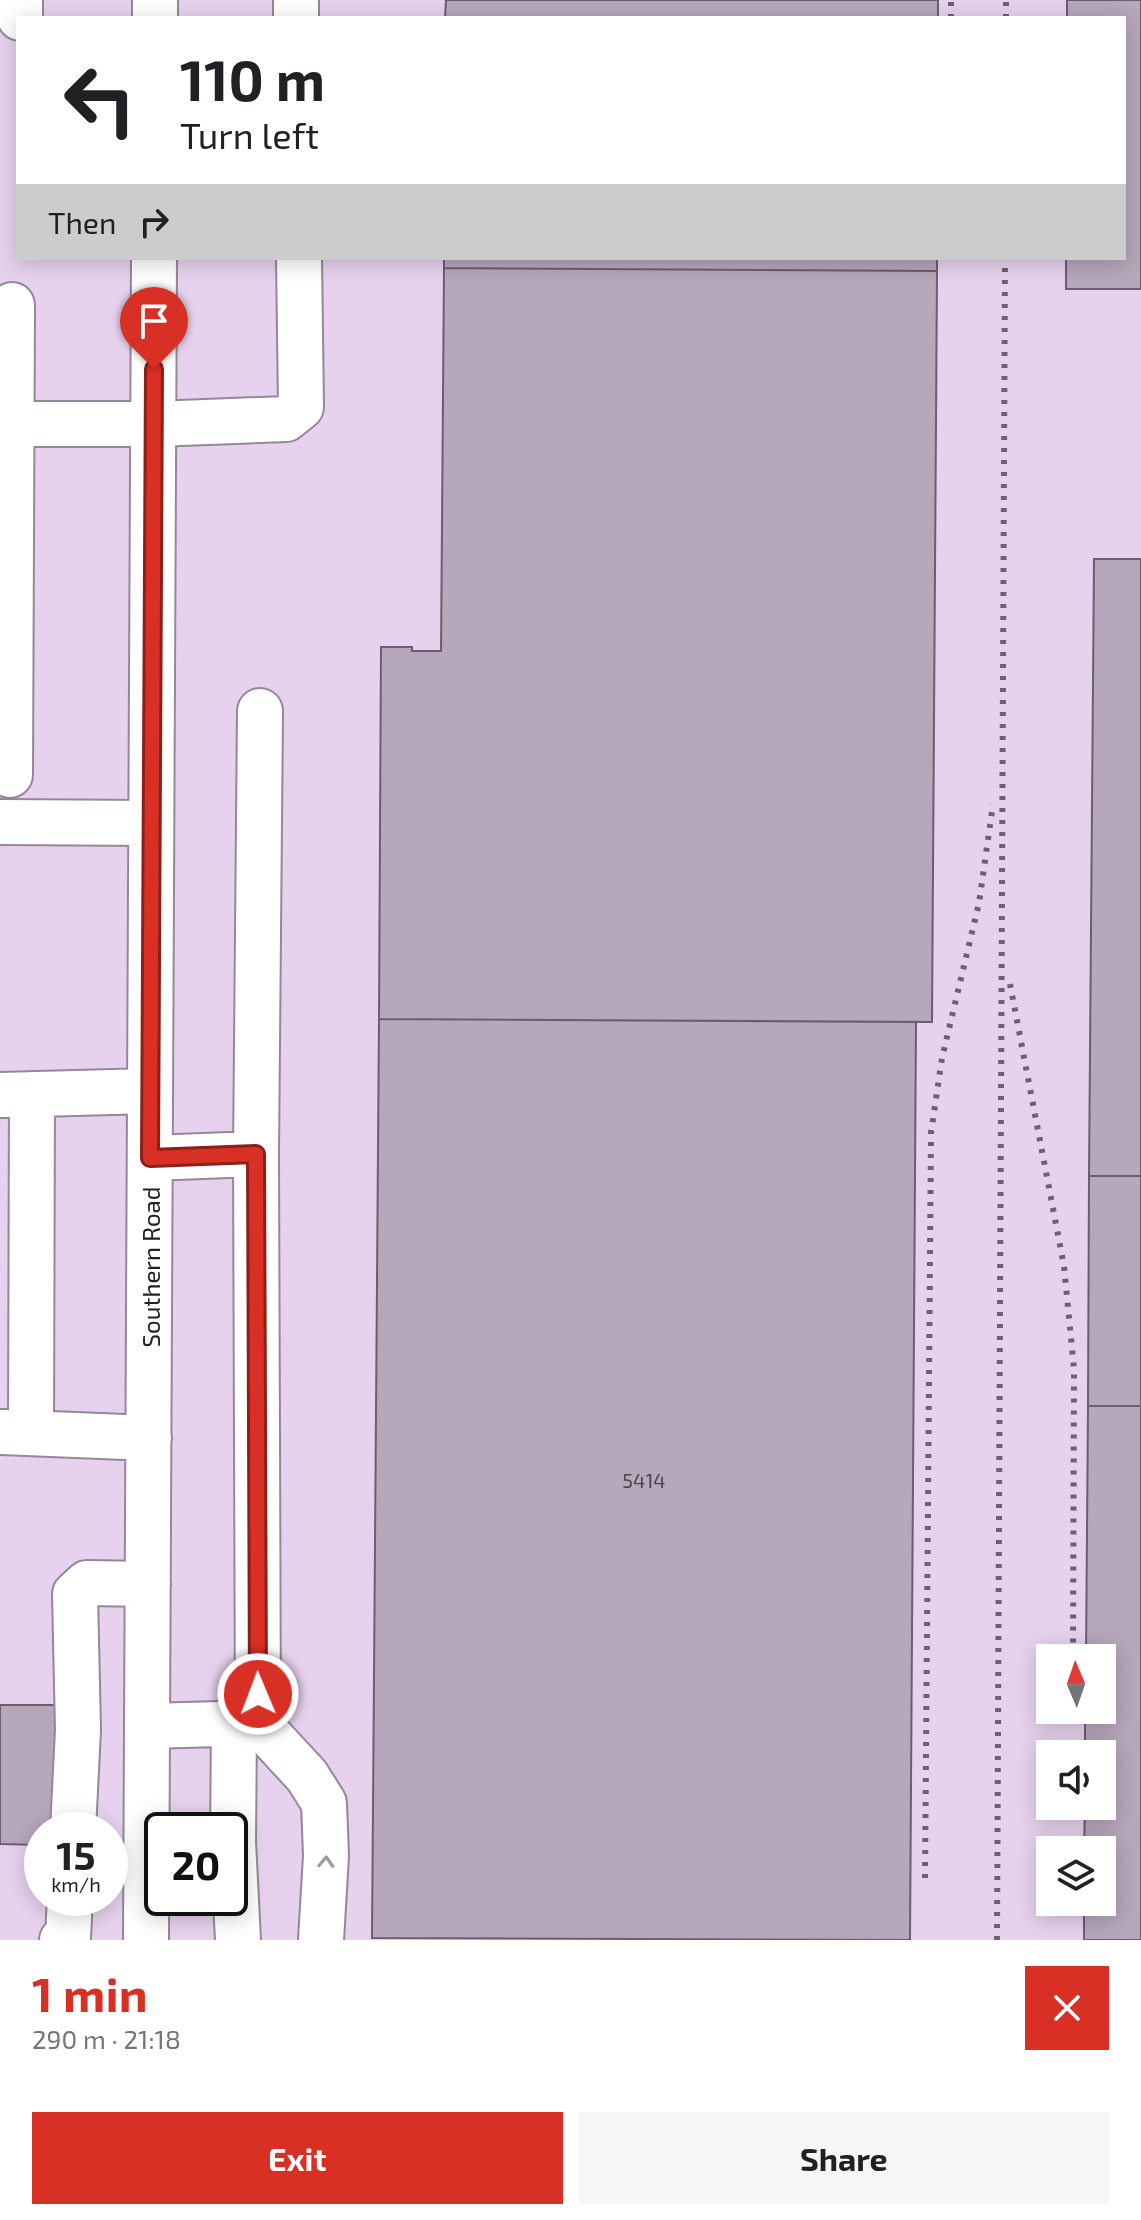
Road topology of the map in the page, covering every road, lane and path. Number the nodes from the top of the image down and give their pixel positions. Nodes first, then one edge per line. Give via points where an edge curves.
1 (154, 260) edge
2 (299, 260) edge
3 (12, 305) dead end
4 (6, 424) edge
5 (154, 424) junction
6 (260, 711) dead end
7 (10, 775) dead end
8 (0, 822) edge
9 (151, 823) junction
10 (150, 1091) junction
11 (16, 1094) edge
12 (256, 1154) junction
13 (150, 1158) junction
14 (15, 1432) edge
15 (149, 1438) junction
16 (148, 1584) junction
17 (246, 1723) junction
18 (147, 1726) junction
19 (74, 1812) edge
20 (69, 1916) edge
21 (62, 1940) edge
22 (146, 1940) edge
23 (238, 1940) edge
24 (321, 1940) edge

1 - 5 street, Southern Road
2 - 5 street via 301,407 286,419
3 - 4 street
4 - 5 street
4 - 7 street
5 - 9 street, Southern Road
6 - 12 street
8 - 9 street
9 - 10 street, Southern Road
10 - 11 street
10 - 13 street, Southern Road
11 - 14 street
12 - 13 street
12 - 17 street
13 - 15 street, Southern Road
14 - 15 street
15 - 16 street, Southern Road
16 - 18 street, Southern Road
16 - 19 street via 87,1583 75,1594
17 - 18 street
17 - 23 street via 233,1842
24 -> 17 street via 324,1803 307,1776
18 - 22 street, Southern Road
20 - 21 street via 68,1937

